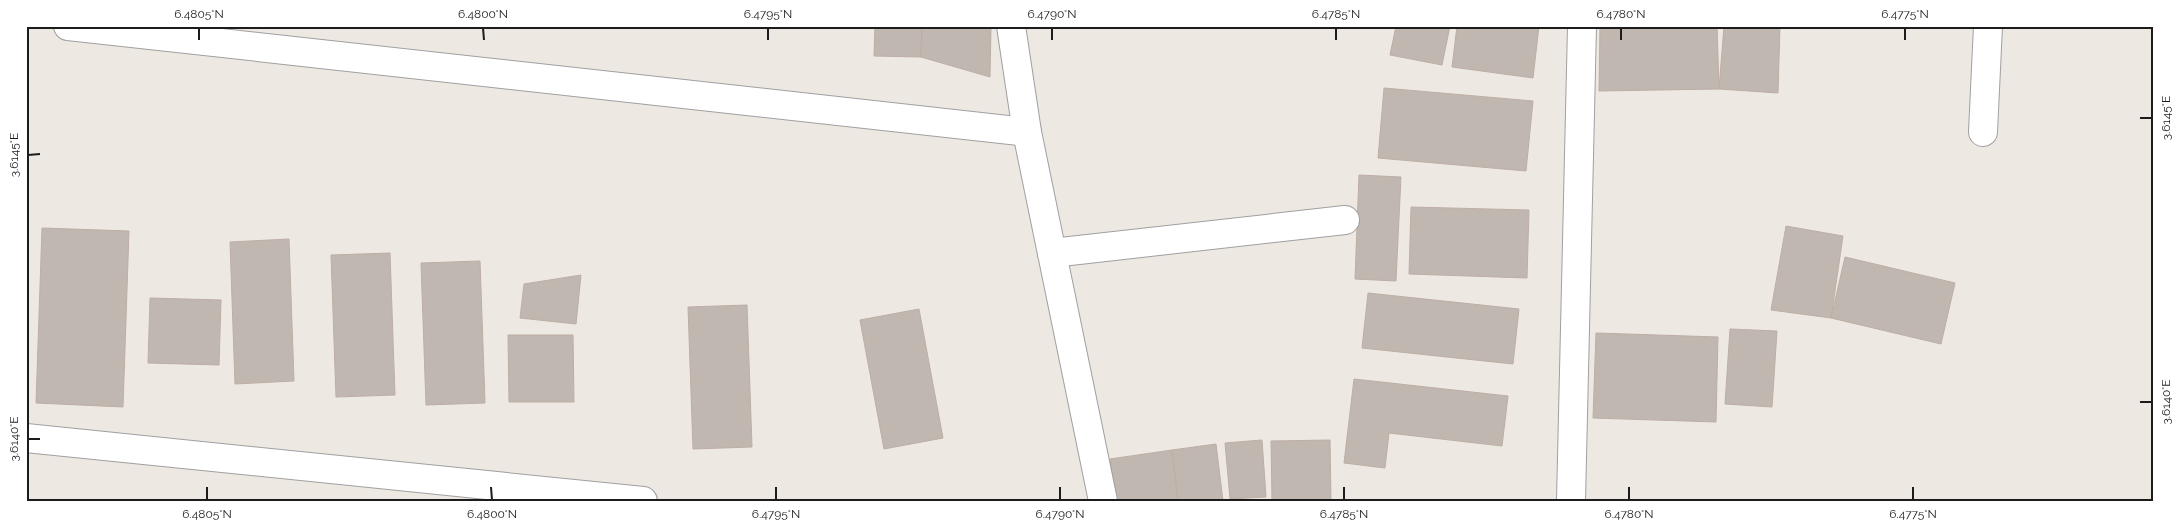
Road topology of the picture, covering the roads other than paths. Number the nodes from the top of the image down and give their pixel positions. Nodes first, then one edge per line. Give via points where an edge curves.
1 (68, 26) edge
2 (1011, 26) edge
3 (1582, 26) edge
4 (1988, 26) edge
5 (1026, 132) junction
6 (1983, 132) dead end
7 (1345, 220) dead end
8 (1052, 253) junction
9 (26, 438) edge
10 (643, 501) edge
11 (1103, 501) edge
12 (1571, 501) edge

1 - 5 street
2 - 5 street
3 - 12 street
4 - 6 street
5 - 8 street
7 - 8 street
8 - 11 street
9 - 10 street

